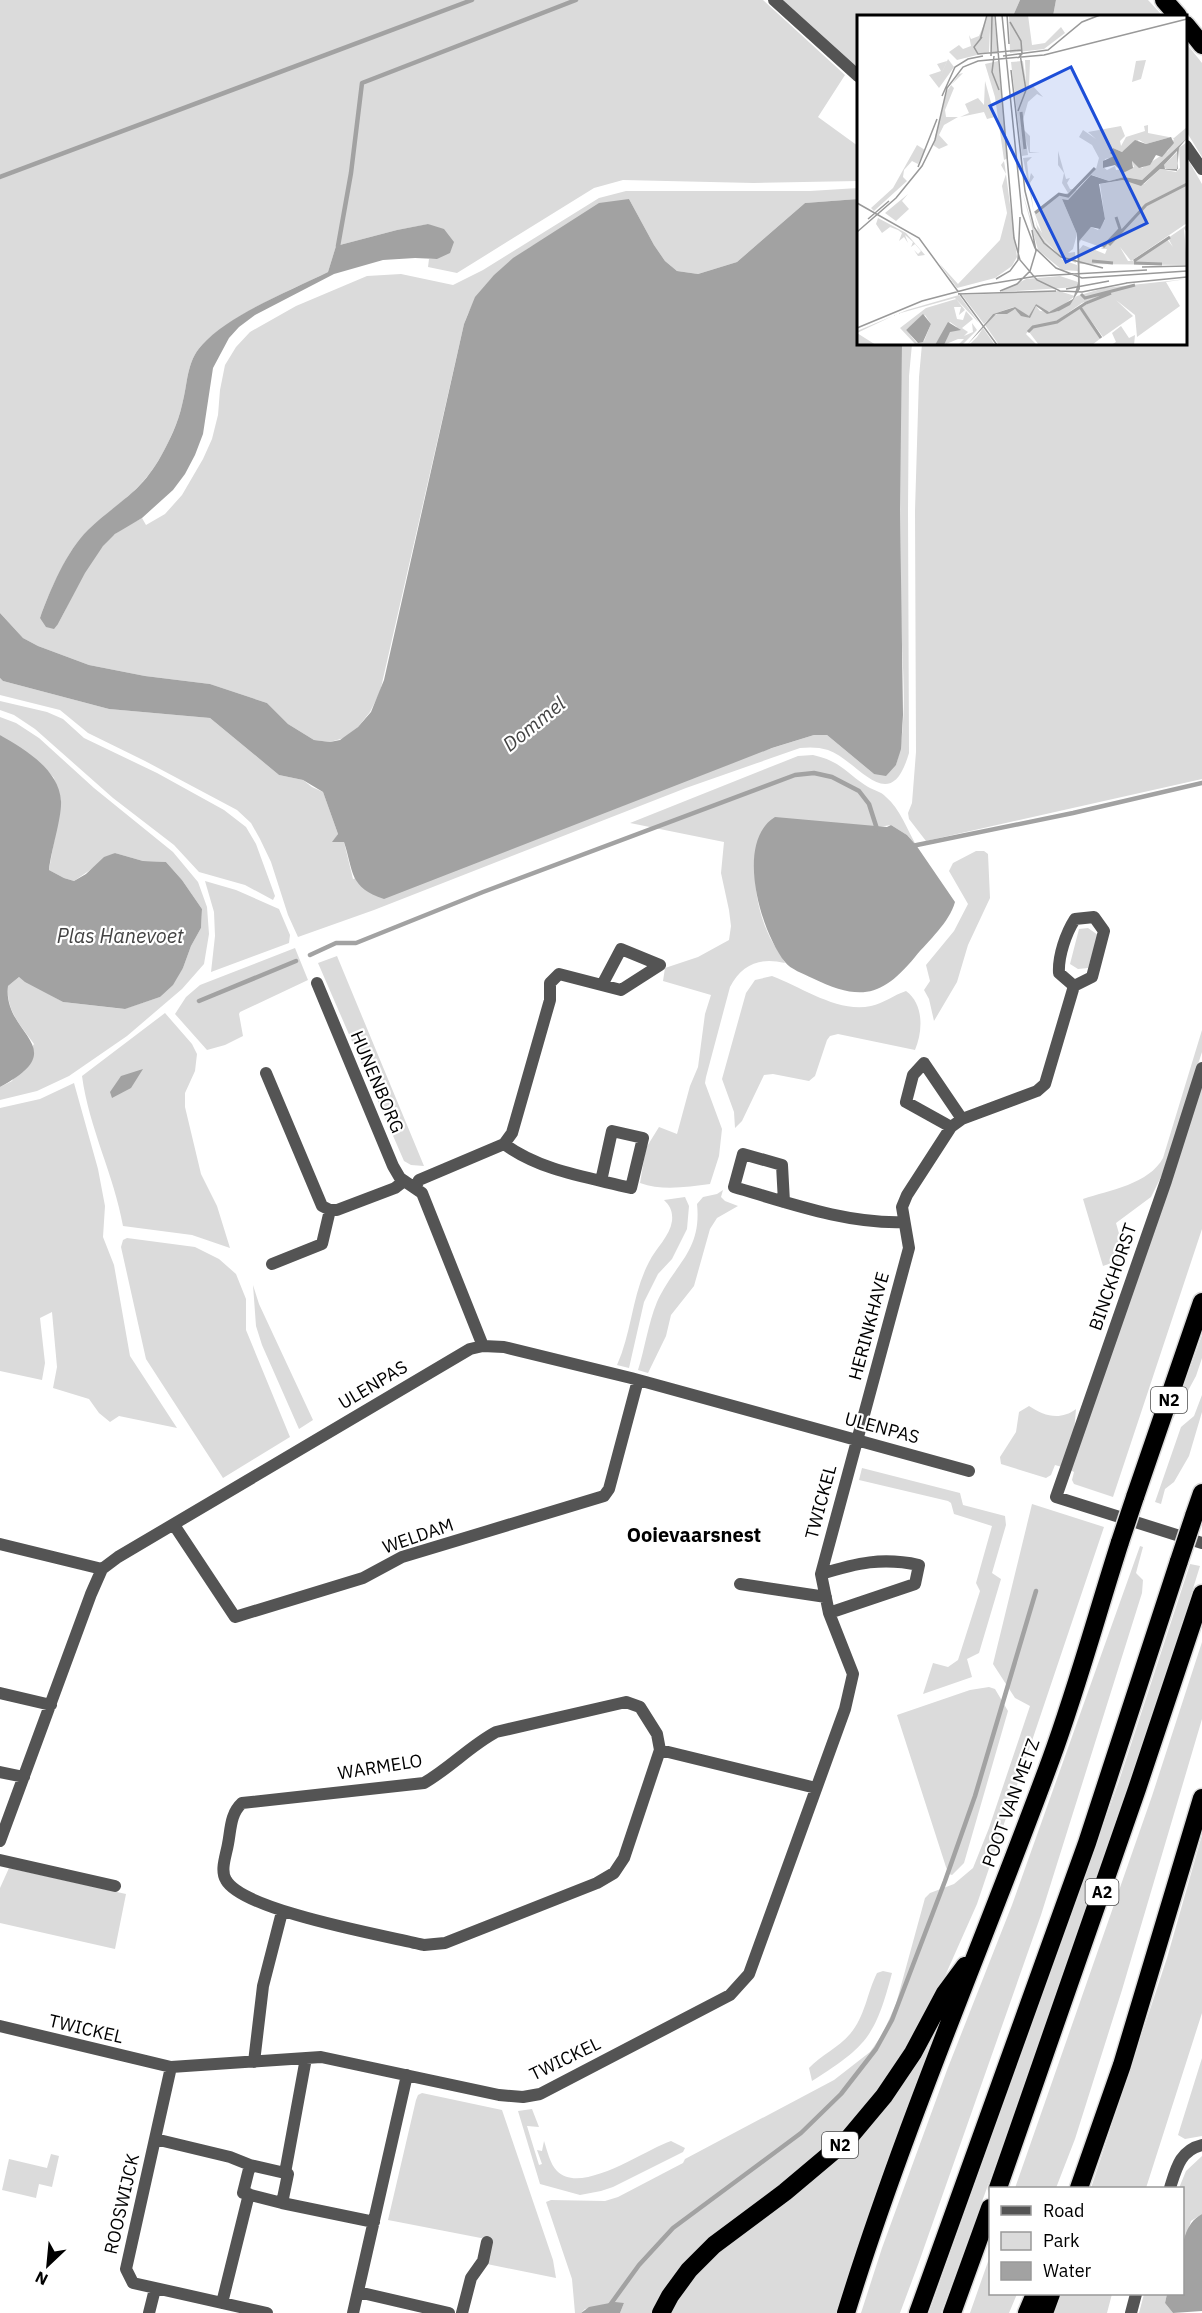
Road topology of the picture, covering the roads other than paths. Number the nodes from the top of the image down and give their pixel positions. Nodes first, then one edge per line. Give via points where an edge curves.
1 (774, 0) edge
2 (1164, 0) edge
3 (1177, 15) edge
4 (1187, 27) edge
5 (1202, 45) edge
6 (857, 75) edge
7 (1187, 149) edge
8 (1202, 169) edge
9 (317, 983) dead end
10 (602, 985) dead end
11 (1074, 986) junction
12 (1202, 1068) edge
13 (266, 1073) dead end
14 (962, 1119) junction
15 (951, 1127) junction
16 (504, 1144) junction
17 (601, 1181) junction
18 (409, 1185) junction
19 (784, 1202) junction
20 (330, 1210) junction
21 (904, 1222) junction
22 (272, 1264) dead end
23 (1202, 1302) edge
24 (483, 1346) junction
25 (638, 1380) junction
26 (857, 1440) junction
27 (969, 1471) dead end
28 (1202, 1493) edge
29 (174, 1525) junction
30 (1202, 1543) edge
31 (0, 1544) edge
32 (102, 1569) junction
33 (821, 1574) junction
34 (740, 1584) dead end
35 (1202, 1594) edge
36 (826, 1597) junction
37 (829, 1612) junction
38 (0, 1693) edge
39 (51, 1704) junction
40 (660, 1750) junction
41 (0, 1772) edge
42 (24, 1777) junction
43 (816, 1788) junction
44 (1202, 1798) edge
45 (0, 1840) edge
46 (0, 1860) edge
47 (115, 1886) dead end
48 (282, 1912) junction
49 (982, 1943) junction
50 (0, 2026) edge
51 (306, 2058) junction
52 (254, 2062) junction
53 (171, 2067) junction
54 (407, 2075) junction
55 (155, 2139) junction
56 (1202, 2145) edge
57 (250, 2165) junction
58 (285, 2174) junction
59 (998, 2187) edge
60 (1079, 2187) edge
61 (1170, 2187) edge
62 (249, 2194) junction
63 (282, 2203) junction
64 (989, 2211) edge
65 (374, 2222) junction
66 (488, 2242) dead end
67 (155, 2289) junction
68 (358, 2292) junction
69 (1035, 2295) edge
70 (1051, 2295) edge
71 (1136, 2295) edge
72 (222, 2303) junction
73 (149, 2313) edge
74 (267, 2313) edge
75 (353, 2313) edge
76 (449, 2313) edge
77 (462, 2313) edge
78 (661, 2313) edge
79 (846, 2313) edge
80 (918, 2313) edge
81 (952, 2313) edge
82 (1027, 2313) edge
83 (1044, 2313) edge
84 (1131, 2313) edge

1 - 6 street
2 - 3 highway
4 - 5 highway
7 - 8 street
9 - 18 street, HUNENBORG via 393,1166
10 - 16 street via 559,974 550,983 550,999 512,1133
11 - 11 street via 1059,973 1058,965 1075,919 1094,917 1104,931 1092,977
11 - 14 street, HERINKHAVE via 1046,1084
12 - 30 street, BINCKHORST via 1056,1497
13 - 20 street via 319,1203
14 - 15 street, HERINKHAVE
14 - 15 street via 924,1063 913,1076 906,1102
15 - 21 street, HERINKHAVE via 907,1195 902,1208
16 - 17 street via 554,1170
16 - 18 street
17 - 17 street via 612,1131 643,1138 631,1188
18 - 20 street
18 - 24 street, HUNENBORG via 422,1193
19 - 19 street via 734,1187 743,1154 782,1165
19 - 21 street via 858,1219
20 - 22 street via 322,1244
21 - 26 street, HERINKHAVE via 909,1248
23 - 49 highway, POOT VAN METZ / N2, bridge via 1052,1756
24 - 25 street, ULENPAS via 504,1347
24 - 29 street, ULENPAS via 459,1354
25 - 26 street, ULENPAS
25 - 29 street, WELDAM via 604,1496 402,1557 363,1578 235,1617
26 - 27 street, ULENPAS
26 - 33 street, TWICKEL
28 - 80 highway, A2, bridge via 1087,1843
29 - 32 street, ULENPAS
31 - 32 street
32 - 39 street
33 - 36 street, TWICKEL
33 - 37 street via 857,1563 897,1560 919,1565 915,1584
34 - 36 street
35 - 59 highway, A2
36 - 37 street, TWICKEL
37 - 43 street, TWICKEL via 853,1674 845,1709
38 - 39 street
39 - 42 street
40 - 43 street
40 - 48 street, WARMELO via 624,1858 614,1873 597,1882 436,1944 424,1945
40 - 48 street, WARMELO via 657,1734 640,1707 626,1702 496,1732 424,1783 242,1803 234,1811 223,1871 226,1881 234,1889
41 - 42 street
42 - 45 street
43 - 54 street, TWICKEL via 749,1974 730,1995 540,2094 499,2095
44 - 60 highway via 1122,2065
46 - 47 street
48 - 52 street via 263,1986
49 - 78 highway, N2 via 945,1993 890,2088 848,2139 714,2245 689,2270
49 - 79 highway, POOT VAN METZ / N2 via 932,2064
50 - 53 street, TWICKEL
51 - 52 street, TWICKEL
51 - 54 street, TWICKEL via 321,2057
51 - 58 street
52 - 53 street, TWICKEL
53 - 55 street, ROOSWIJCK
54 - 65 street
55 - 57 street
55 - 67 street, ROOSWIJCK via 126,2269 133,2283
56 - 61 street via 1186,2152
57 - 58 street
57 - 62 street via 243,2193
58 - 63 street
62 - 63 street
62 - 72 street
63 - 65 street
64 - 81 highway
65 - 68 street
66 - 77 street via 483,2261 471,2278
67 - 72 street, ROOSWIJCK
67 - 73 street
68 - 75 street
68 - 76 street
69 - 82 highway
70 - 83 highway
71 - 84 street
72 - 74 street, ROOSWIJCK

